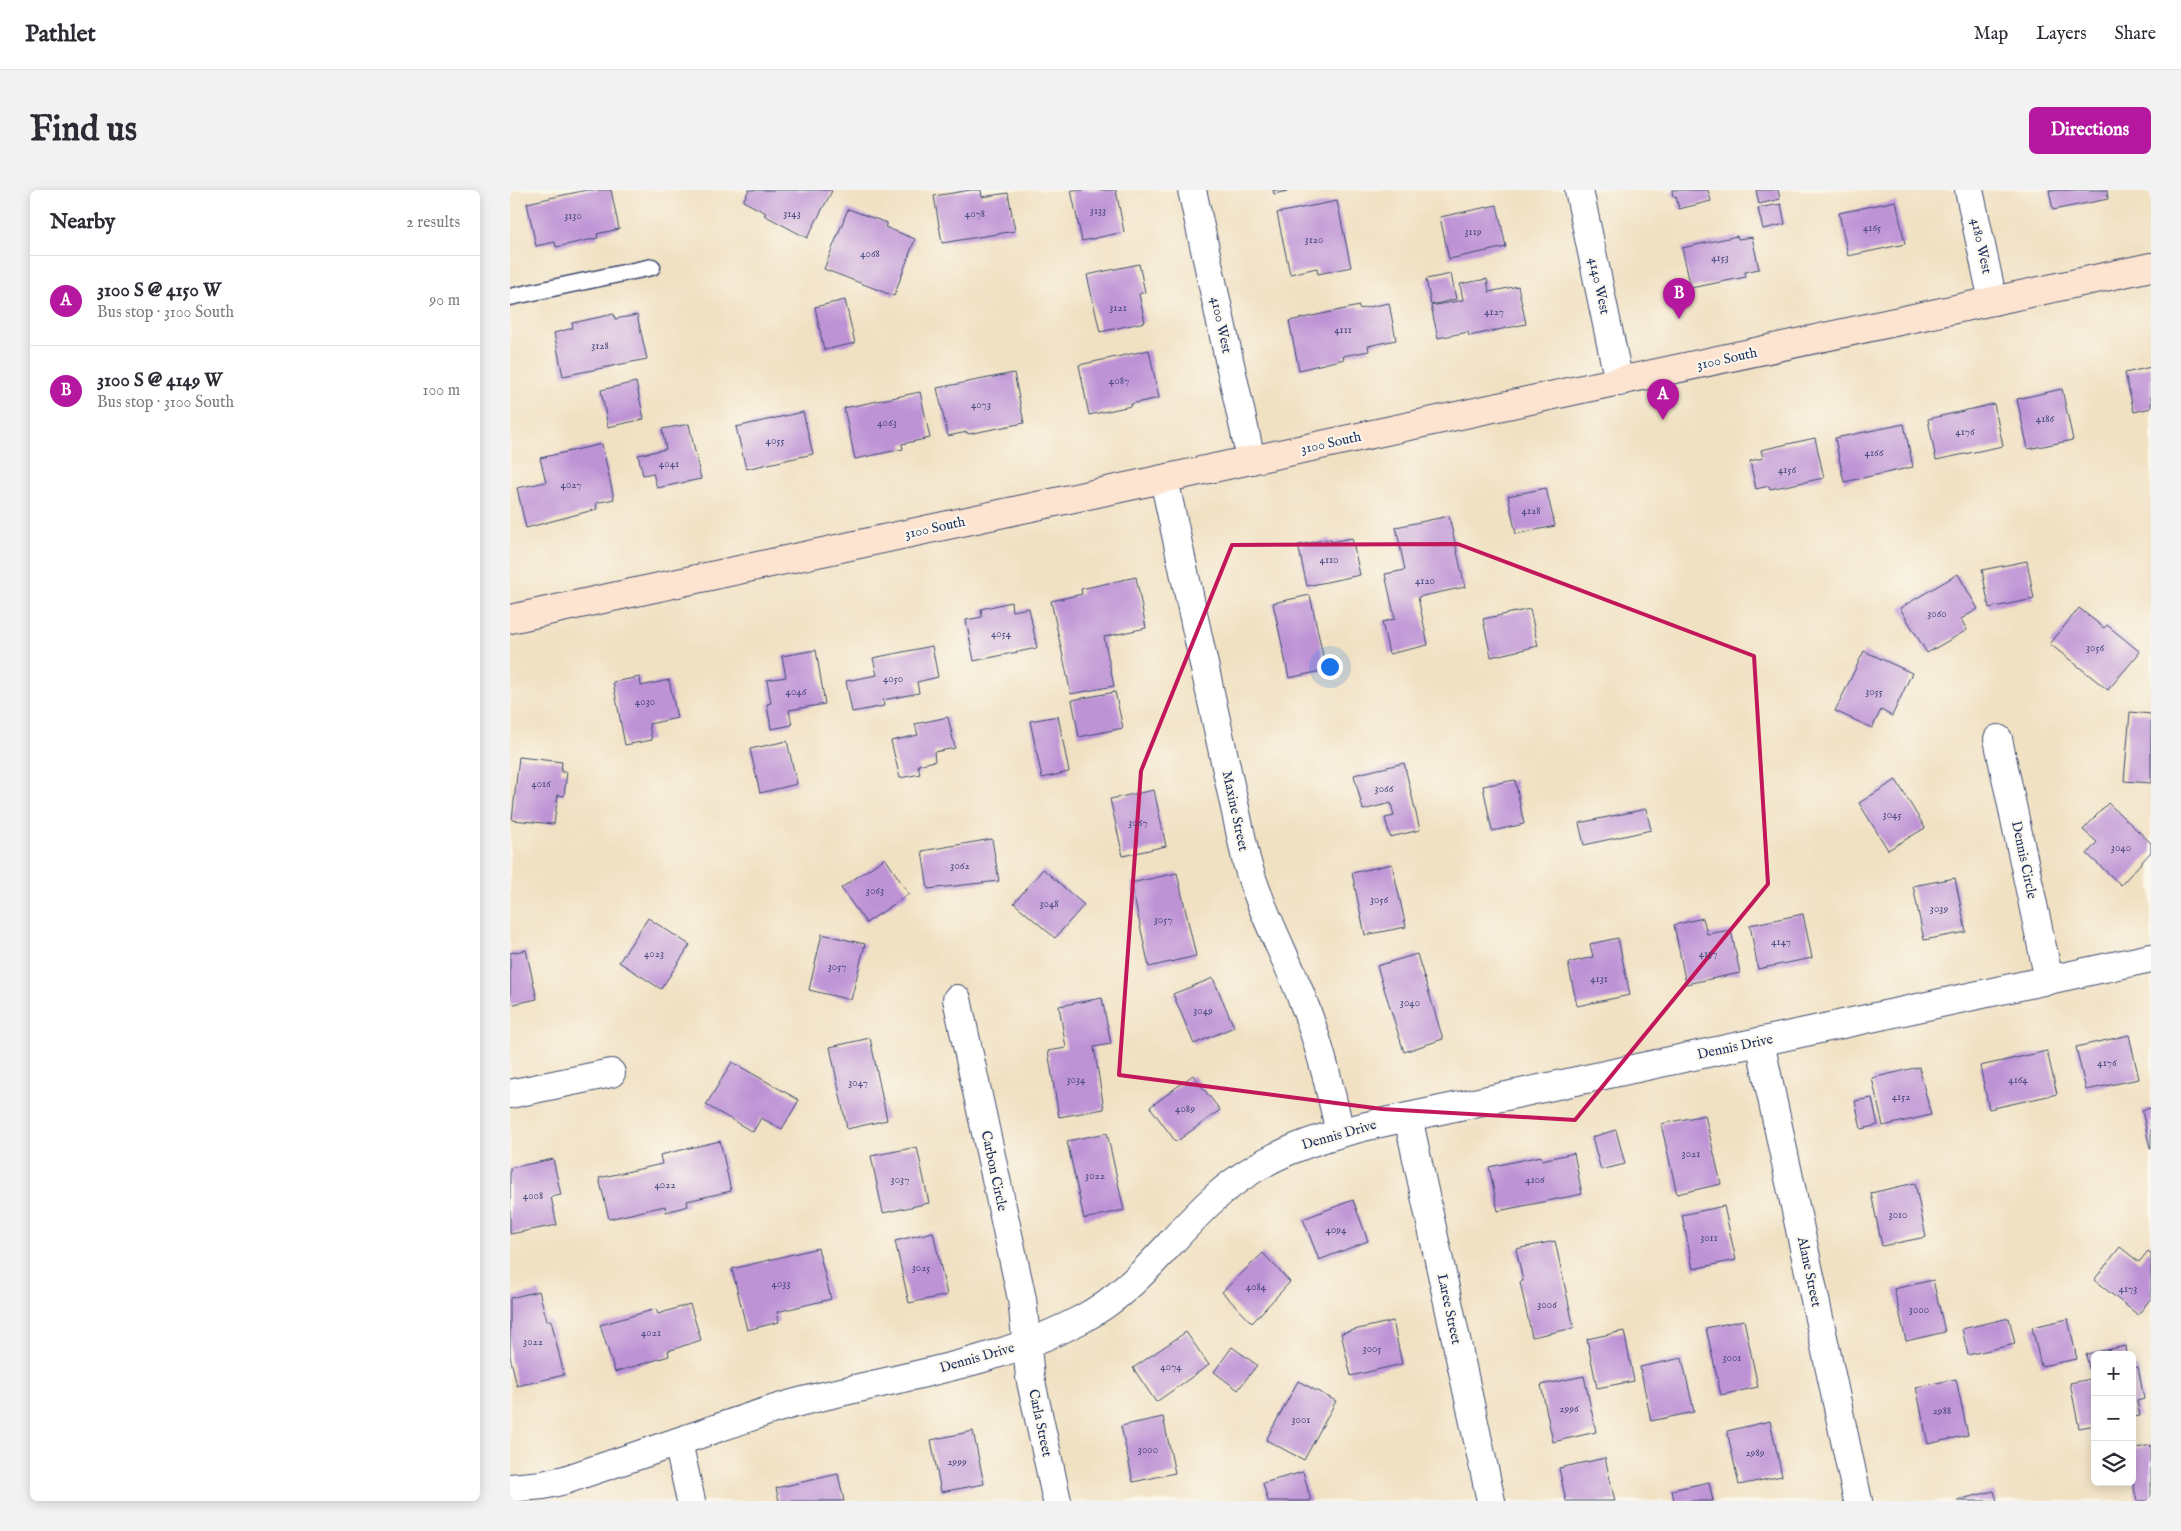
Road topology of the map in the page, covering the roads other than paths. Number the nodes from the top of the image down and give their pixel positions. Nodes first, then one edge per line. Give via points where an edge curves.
1 (1192, 190) edge
2 (1579, 190) edge
3 (1969, 190) edge
4 (2151, 267) edge
5 (652, 268) dead end
6 (510, 297) edge
7 (1993, 301) junction
8 (1620, 382) junction
9 (1251, 460) junction
10 (1164, 479) junction
11 (510, 619) edge
12 (1998, 739) dead end
13 (2151, 958) edge
14 (2049, 980) junction
15 (958, 998) dead end
16 (1760, 1042) junction
17 (611, 1073) dead end
18 (510, 1094) edge
19 (1408, 1117) junction
20 (1340, 1132) junction
21 (1027, 1344) junction
22 (678, 1442) junction
23 (510, 1488) edge
24 (691, 1501) edge
25 (1057, 1501) edge
26 (1490, 1501) edge
27 (1858, 1501) edge

1 - 9 street, 4100 West
2 - 8 street, 4140 West
3 - 7 street, 4180 West
4 - 7 main road, 3100 South
5 - 6 lane
7 - 8 main road, 3100 South
8 - 9 main road, 3100 South
9 - 10 main road, 3100 South
10 - 11 main road, 3100 South
10 - 20 street, Maxine Street via 1247,866 1257,897 1304,1003
12 - 14 street, Dennis Circle
13 - 14 street, Dennis Drive
14 - 16 street, Dennis Drive
15 - 21 street, Carbon Circle via 1022,1299
16 - 19 street, Dennis Drive
16 - 27 street, Alane Street
17 - 18 street
19 - 20 street, Dennis Drive
19 - 26 street, Laree Street
20 - 21 street, Dennis Drive via 1305,1142 1244,1175 1208,1204 1120,1295 1082,1319
21 - 22 street, Dennis Drive via 993,1357 755,1414
21 - 25 street, Carla Street via 1030,1377
22 - 23 street, Dennis Drive via 565,1480
22 - 24 street

